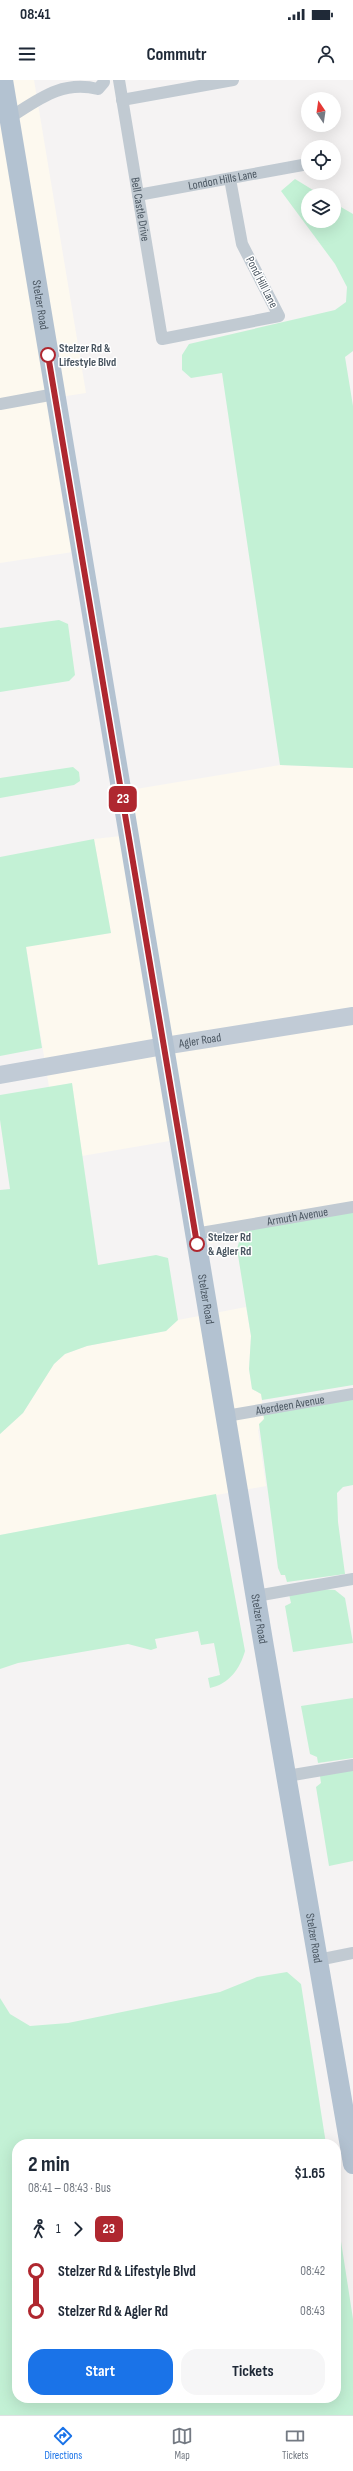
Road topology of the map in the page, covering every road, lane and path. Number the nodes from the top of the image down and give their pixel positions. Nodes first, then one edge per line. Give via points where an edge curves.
1 (2, 80) edge
2 (233, 80) edge
3 (103, 81) edge
4 (119, 82) edge
5 (122, 100) junction
6 (9, 118) junction
7 (301, 165) edge
8 (230, 179) junction
9 (138, 195) junction
10 (162, 339) joint
11 (55, 394) junction
12 (0, 404) edge
13 (353, 1016) edge
14 (164, 1046) junction
15 (0, 1076) edge
16 (353, 1207) edge
17 (195, 1234) junction
18 (353, 1394) edge
19 (226, 1416) junction
20 (353, 1580) edge
21 (256, 1596) junction
22 (353, 1765) edge
23 (287, 1776) junction
24 (353, 1954) edge
25 (318, 1960) junction
26 (351, 2138) edge
27 (353, 2164) edge

1 - 6 main road, Stelzer Road
2 - 5 street
3 - 4 street
3 - 6 street via 98,89 69,85 52,92
4 - 5 street, Bell Castle Drive
5 - 9 street, Bell Castle Drive
6 - 11 main road, Stelzer Road
7 - 8 street, London Hills Lane
8 - 9 street, London Hills Lane
8 - 10 street, Pond Hill Lane via 242,244 279,316
9 - 10 street, Bell Castle Drive
11 - 12 street
11 - 14 main road, Stelzer Road
13 - 14 main road, Agler Road
14 - 15 main road, Agler Road
14 - 17 main road, Stelzer Road
16 - 17 street, Armuth Avenue
17 - 19 main road, Stelzer Road
18 - 19 street, Aberdeen Avenue
19 - 21 main road, Stelzer Road
20 - 21 street
21 - 23 main road, Stelzer Road
22 - 23 street
23 - 25 main road, Stelzer Road
24 - 25 street
25 - 26 main road, Stelzer Road
26 - 27 main road, Stelzer Road

